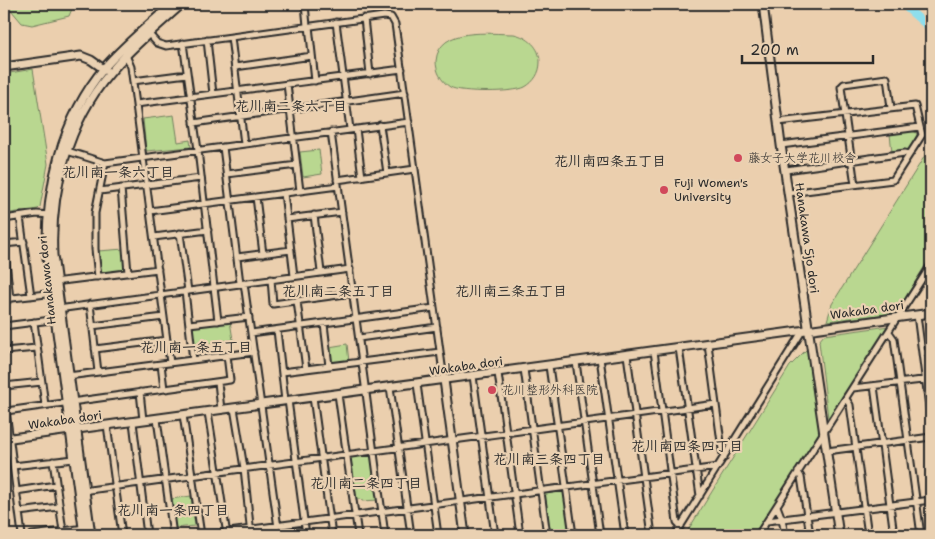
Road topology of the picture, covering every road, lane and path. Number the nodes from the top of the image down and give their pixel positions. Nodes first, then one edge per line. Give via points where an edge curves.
1 (172, 4) edge
2 (182, 4) edge
3 (305, 4) edge
4 (763, 4) edge
5 (364, 18) junction
6 (336, 22) junction
7 (308, 26) junction
8 (146, 32) junction
9 (231, 37) junction
10 (207, 40) junction
11 (183, 44) junction
12 (126, 55) junction
13 (312, 56) junction
14 (235, 66) junction
15 (4, 67) edge
16 (402, 69) junction
17 (106, 71) junction
18 (187, 74) junction
19 (370, 74) junction
20 (343, 77) junction
21 (133, 80) junction
22 (315, 81) junction
23 (287, 84) junction
24 (238, 91) junction
25 (405, 93) junction
26 (213, 94) junction
27 (190, 97) junction
28 (346, 101) junction
29 (136, 104) junction
30 (891, 108) junction
31 (290, 109) junction
32 (845, 114) junction
33 (242, 116) junction
34 (409, 122) junction
35 (778, 122) junction
36 (194, 123) junction
37 (380, 125) junction
38 (920, 127) junction
39 (353, 129) junction
40 (331, 132) junction
41 (848, 136) junction
42 (294, 137) junction
43 (244, 144) junction
44 (781, 145) junction
45 (223, 147) junction
46 (64, 150) junction
47 (198, 150) junction
48 (909, 154) junction
49 (143, 158) junction
50 (851, 161) junction
51 (106, 163) junction
52 (297, 165) junction
53 (415, 169) junction
54 (786, 170) junction
55 (387, 173) junction
56 (226, 174) junction
57 (362, 177) junction
58 (201, 178) junction
59 (338, 183) junction
60 (147, 185) junction
61 (855, 185) junction
62 (122, 188) junction
63 (100, 190) junction
64 (300, 191) junction
65 (284, 193) junction
66 (789, 194) junction
67 (256, 197) junction
68 (230, 200) junction
69 (204, 203) junction
70 (150, 211) junction
71 (342, 212) junction
72 (50, 215) junction
73 (314, 215) junction
74 (20, 216) junction
75 (4, 219) edge
76 (287, 219) junction
77 (208, 230) junction
78 (180, 233) junction
79 (154, 237) junction
80 (24, 242) junction
81 (291, 250) junction
82 (263, 254) junction
83 (237, 257) junction
84 (931, 265) edge
85 (350, 268) junction
86 (158, 269) junction
87 (322, 272) junction
88 (128, 273) junction
89 (294, 276) junction
90 (98, 277) junction
91 (270, 279) junction
92 (53, 283) junction
93 (242, 283) junction
94 (215, 287) junction
95 (186, 291) junction
96 (55, 293) junction
97 (353, 293) junction
98 (161, 294) junction
99 (30, 296) junction
100 (10, 299) junction
101 (4, 300) edge
102 (297, 301) junction
103 (90, 304) junction
104 (434, 308) junction
105 (57, 309) junction
106 (931, 313) edge
107 (917, 315) junction
108 (164, 317) junction
109 (249, 317) junction
110 (898, 318) junction
111 (58, 319) junction
112 (357, 319) junction
113 (218, 320) junction
114 (34, 322) junction
115 (189, 324) junction
116 (324, 324) junction
117 (4, 326) edge
118 (92, 326) junction
119 (301, 327) junction
120 (437, 327) junction
121 (277, 330) junction
122 (806, 330) junction
123 (889, 332) junction
124 (251, 333) junction
125 (359, 338) junction
126 (167, 340) junction
127 (708, 344) junction
128 (37, 348) junction
129 (679, 348) junction
130 (95, 349) junction
131 (4, 351) edge
132 (654, 351) junction
133 (254, 352) junction
134 (440, 352) junction
135 (931, 352) edge
136 (922, 353) junction
137 (227, 355) junction
138 (627, 355) junction
139 (600, 358) junction
140 (193, 360) junction
141 (362, 362) junction
142 (576, 362) junction
143 (170, 363) junction
144 (161, 364) junction
145 (329, 366) junction
146 (549, 366) junction
147 (306, 369) junction
148 (524, 369) junction
149 (98, 372) junction
150 (282, 372) junction
151 (498, 372) junction
152 (66, 376) junction
153 (473, 376) junction
154 (928, 379) edge
155 (444, 380) junction
156 (42, 382) junction
157 (218, 382) junction
158 (899, 383) junction
159 (417, 384) junction
160 (4, 386) edge
161 (874, 386) junction
162 (390, 387) junction
163 (853, 388) junction
164 (164, 389) junction
165 (365, 390) junction
166 (140, 392) junction
167 (338, 394) junction
168 (4, 395) edge
169 (313, 398) junction
170 (846, 399) junction
171 (69, 401) junction
172 (286, 401) junction
173 (260, 404) junction
174 (716, 404) junction
175 (45, 405) junction
176 (234, 408) junction
177 (688, 408) junction
178 (221, 410) junction
179 (6, 411) junction
180 (662, 411) junction
181 (208, 412) junction
182 (183, 415) junction
183 (635, 415) junction
184 (610, 418) junction
185 (156, 419) junction
186 (143, 420) junction
187 (133, 422) junction
188 (584, 422) junction
189 (931, 422) edge
190 (107, 425) junction
191 (558, 426) junction
192 (77, 429) junction
193 (532, 429) junction
194 (69, 430) junction
195 (824, 430) junction
196 (507, 433) junction
197 (481, 436) junction
198 (931, 437) edge
199 (7, 439) edge
200 (452, 440) junction
201 (907, 440) junction
202 (425, 444) junction
203 (881, 444) junction
204 (400, 447) junction
205 (856, 447) junction
206 (373, 451) junction
207 (827, 451) junction
208 (347, 454) junction
209 (321, 458) junction
210 (724, 458) junction
211 (74, 459) junction
212 (53, 461) junction
213 (295, 461) junction
214 (269, 465) junction
215 (13, 466) junction
216 (718, 467) junction
217 (244, 468) junction
218 (697, 470) junction
219 (218, 472) junction
220 (798, 472) junction
221 (670, 473) junction
222 (191, 476) junction
223 (644, 477) junction
224 (166, 479) junction
225 (618, 480) junction
226 (140, 483) junction
227 (592, 484) junction
228 (56, 485) junction
229 (115, 486) junction
230 (565, 487) junction
231 (540, 490) junction
232 (16, 491) junction
233 (82, 491) junction
234 (514, 494) junction
235 (700, 496) junction
236 (489, 497) junction
237 (931, 500) edge
238 (461, 501) junction
239 (916, 502) junction
240 (433, 504) junction
241 (890, 505) junction
242 (777, 506) junction
243 (59, 507) junction
244 (406, 508) junction
245 (865, 508) junction
246 (19, 512) junction
247 (381, 512) junction
248 (836, 512) junction
249 (355, 515) junction
250 (808, 516) junction
251 (330, 518) junction
252 (782, 519) junction
253 (767, 521) junction
254 (304, 522) junction
255 (277, 526) junction
256 (681, 526) junction
257 (86, 530) edge
258 (63, 531) junction
259 (251, 532) edge
260 (226, 534) edge
261 (22, 535) edge
262 (32, 535) edge
263 (91, 535) edge
264 (122, 535) edge
265 (147, 535) edge
266 (173, 535) edge
267 (200, 535) edge
268 (206, 535) edge
269 (279, 535) edge
270 (306, 535) edge
271 (332, 535) edge
272 (358, 535) edge
273 (385, 535) edge
274 (411, 535) edge
275 (438, 535) edge
276 (465, 535) edge
277 (495, 535) edge
278 (520, 535) edge
279 (546, 535) edge
280 (573, 535) edge
281 (600, 535) edge
282 (625, 535) edge
283 (652, 535) edge
284 (675, 535) edge
285 (758, 535) edge
286 (784, 535) edge
287 (810, 535) edge
288 (839, 535) edge
289 (868, 535) edge
290 (894, 535) edge
291 (921, 535) edge

1 - 8 street, Hanakawa dori
2 - 8 street, Hanakawa dori
3 - 7 street
4 - 35 street, Hanakawa 5jo dori
5 - 6 street
5 - 16 street via 391,16 394,20
5 - 19 street
6 - 7 street
6 - 20 street
7 - 9 street
7 - 13 street
8 - 11 street via 161,45
8 - 12 street, Hanakawa dori
8 - 17 street, Hanakawa dori via 121,50
9 - 10 street
9 - 14 street
10 - 11 street
10 - 26 street
11 - 18 street
12 - 17 street, Hanakawa dori
12 - 21 street
13 - 14 street
13 - 22 street
14 - 24 street
15 - 17 street via 81,56
16 - 19 street
16 - 25 street
17 - 46 street, Hanakawa dori via 85,97 71,122
18 - 21 street
18 - 27 street
19 - 20 street
20 - 22 street
20 - 28 street
21 - 29 street
22 - 23 street
23 - 24 street
23 - 31 street
24 - 26 street
24 - 33 street
25 - 28 street
25 - 34 street
26 - 27 street
27 - 29 street
27 - 36 street
28 - 31 street
28 - 39 street
29 - 49 street
30 - 32 street
30 - 32 street via 887,78 878,79 841,87
30 - 38 street via 914,106
31 - 33 street
31 - 42 street
32 - 35 street
32 - 41 street
33 - 36 street
33 - 43 street
34 - 37 street
34 - 53 street
35 - 44 street, Hanakawa 5jo dori
36 - 47 street
37 - 39 street
37 - 55 street
38 - 41 street
38 - 48 street via 922,135
39 - 40 street
39 - 57 street
40 - 42 street
40 - 59 street
41 - 44 street
41 - 50 street
42 - 43 street
42 - 52 street
43 - 45 street
44 - 54 street, Hanakawa 5jo dori
45 - 47 street
45 - 56 street
46 - 51 street
46 - 72 street, Hanakawa dori via 53,179
47 - 49 street
47 - 58 street
48 - 50 street
48 - 61 street via 893,180
49 - 51 street
49 - 60 street
50 - 54 street
50 - 61 street
51 - 63 street
52 - 56 street
52 - 64 street
53 - 55 street
53 - 104 street
54 - 66 street, Hanakawa 5jo dori
55 - 57 street
56 - 68 street
57 - 59 street
58 - 60 street
58 - 69 street
59 - 64 street
59 - 71 street
60 - 62 street
60 - 70 street
61 - 66 street
62 - 63 street
62 - 88 street
63 - 90 street via 95,213
64 - 65 street
65 - 67 street
65 - 76 street
66 - 122 street, Hanakawa 5jo dori
67 - 68 street
67 - 82 street
68 - 69 street
68 - 83 street
69 - 70 street
69 - 77 street
70 - 79 street
71 - 73 street
71 - 85 street
72 - 74 street
72 - 92 street, Hanakawa dori via 47,257
73 - 76 street
73 - 87 street
74 - 75 street
74 - 80 street
76 - 81 street
77 - 78 street
77 - 94 street
78 - 79 street
78 - 95 street
79 - 86 street
80 - 99 street
80 - 100 street via 4,244
81 - 82 street
81 - 89 street
82 - 83 street
83 - 93 street
84 - 110 street
85 - 87 street
85 - 97 street
86 - 88 street
86 - 98 street
87 - 89 street
88 - 90 street
89 - 91 street
90 - 92 street
91 - 93 street
91 - 102 street via 273,304
92 - 96 street, Hanakawa dori
93 - 94 street
93 - 109 street
94 - 95 street
94 - 113 street
95 - 98 street
95 - 115 street
96 - 99 street
96 - 105 street, Hanakawa dori
97 - 102 street
97 - 112 street
98 - 103 street
98 - 108 street
99 - 100 street
100 - 101 street
102 - 119 street
103 - 105 street
103 - 118 street
104 - 112 street
104 - 120 street
105 - 111 street, Hanakawa dori
106 - 107 street, Wakaba dori
107 - 110 street, Wakaba dori
107 - 136 street
108 - 118 street
108 - 126 street
109 - 113 street
109 - 124 street
110 - 122 street, Wakaba dori
110 - 123 street
111 - 114 street
111 - 152 street, Hanakawa dori
112 - 116 street
112 - 125 street
113 - 115 street
114 - 117 street
114 - 128 street
115 - 140 street
116 - 119 street
116 - 145 street
118 - 130 street
119 - 121 street
119 - 147 street
120 - 125 street
120 - 134 street
121 - 124 street
121 - 150 street
122 - 127 street, Wakaba dori
122 - 195 street, Hanakawa 5jo dori
122 - 210 street
123 - 158 street via 894,339
123 - 163 street
124 - 133 street
125 - 141 street
126 - 130 street
126 - 143 street
127 - 129 street, Wakaba dori
127 - 174 street
128 - 131 street
128 - 156 street
129 - 132 street, Wakaba dori
129 - 177 street
130 - 149 street
132 - 138 street, Wakaba dori
132 - 180 street
133 - 137 street
133 - 173 street
134 - 141 street
134 - 155 street
135 - 136 street
136 - 154 street
137 - 140 street
137 - 157 street via 230,380
138 - 139 street, Wakaba dori
138 - 183 street
139 - 142 street, Wakaba dori
139 - 184 street
140 - 143 street
141 - 145 street
141 - 165 street
142 - 146 street, Wakaba dori
142 - 188 street
143 - 144 street
144 - 149 street
144 - 164 street
145 - 147 street
146 - 148 street, Wakaba dori
146 - 191 street
147 - 150 street
148 - 151 street, Wakaba dori
148 - 193 street
149 - 152 street
150 - 172 street
151 - 153 street, Wakaba dori
151 - 196 street
152 - 171 street, Hanakawa dori
153 - 155 street, Wakaba dori
153 - 197 street
154 - 158 street
154 - 189 street
155 - 159 street, Wakaba dori
155 - 200 street
156 - 160 street
156 - 175 street
157 - 164 street
157 - 178 street
158 - 161 street
158 - 201 street
159 - 162 street, Wakaba dori
159 - 202 street
161 - 163 street
161 - 203 street
162 - 165 street, Wakaba dori
162 - 204 street
163 - 170 street
164 - 166 street
165 - 167 street, Wakaba dori
165 - 206 street
166 - 171 street
166 - 186 street
167 - 169 street, Wakaba dori
167 - 208 street
168 - 179 street
169 - 172 street, Wakaba dori
169 - 209 street
170 - 195 street
170 - 205 street via 850,405
171 - 175 street
171 - 192 street, Hanakawa dori
171 - 194 street, Hanakawa dori
172 - 173 street, Wakaba dori
172 - 213 street
173 - 176 street, Wakaba dori
173 - 214 street
174 - 177 street
174 - 210 street
175 - 179 street
176 - 178 street, Wakaba dori
176 - 217 street
177 - 180 street
177 - 218 street
178 - 181 street, Wakaba dori
179 - 199 street
180 - 183 street
180 - 221 street
181 - 182 street, Wakaba dori
181 - 219 street
182 - 185 street, Wakaba dori
182 - 222 street
183 - 184 street
183 - 223 street
184 - 188 street
184 - 225 street
185 - 186 street, Wakaba dori
185 - 224 street
186 - 187 street, Wakaba dori
187 - 190 street, Wakaba dori
187 - 226 street
188 - 191 street
188 - 227 street
190 - 192 street, Wakaba dori
190 - 229 street
191 - 193 street
191 - 230 street
192 - 194 street, Wakaba dori
192 - 233 street, Hanakawa dori
193 - 196 street
193 - 231 street
194 - 199 street, Wakaba dori
194 - 211 street, Hanakawa dori
195 - 207 street, Hanakawa 5jo dori
195 - 220 street
196 - 197 street
196 - 234 street
197 - 200 street
197 - 236 street
198 - 201 street
199 - 215 street
200 - 202 street
200 - 238 street
201 - 203 street
201 - 239 street
202 - 204 street
202 - 240 street
203 - 205 street
203 - 241 street
204 - 206 street
204 - 244 street
205 - 207 street
205 - 245 street
206 - 208 street
206 - 247 street
207 - 248 street, Hanakawa 5jo dori
208 - 209 street
208 - 249 street
209 - 213 street
209 - 251 street
210 - 216 street
211 - 212 street
211 - 233 street, Hanakawa dori
212 - 215 street
212 - 228 street
213 - 214 street
213 - 254 street
214 - 217 street
214 - 255 street
215 - 232 street
216 - 218 street
216 - 235 street
217 - 219 street
217 - 259 street
218 - 221 street
218 - 235 street
219 - 222 street
219 - 260 street
220 - 242 street
220 - 250 street
221 - 223 street
221 - 256 street via 677,522
222 - 224 street
222 - 267 street
223 - 225 street
223 - 283 street
224 - 226 street
224 - 266 street
225 - 227 street
225 - 282 street
226 - 229 street
226 - 265 street
227 - 230 street
227 - 281 street
228 - 232 street
228 - 243 street
229 - 233 street
229 - 264 street
230 - 231 street
230 - 280 street
231 - 234 street
231 - 279 street
232 - 246 street
233 - 257 street, Hanakawa dori
234 - 236 street
234 - 278 street
235 - 256 street
236 - 238 street
236 - 277 street
237 - 239 street
238 - 240 street
238 - 276 street
239 - 241 street
239 - 291 street
240 - 244 street
240 - 275 street
241 - 245 street
241 - 290 street
242 - 252 street
242 - 253 street
243 - 246 street
243 - 258 street
244 - 247 street
244 - 274 street
245 - 248 street
245 - 289 street
246 - 261 street
247 - 249 street
247 - 273 street
248 - 250 street
248 - 288 street, Hanakawa 5jo dori
249 - 251 street
249 - 272 street
250 - 252 street
250 - 287 street
251 - 254 street
251 - 271 street
252 - 253 street
252 - 286 street
253 - 285 street
254 - 255 street
254 - 270 street
255 - 259 street
255 - 269 street
256 - 284 street
257 - 258 street
257 - 263 street, Hanakawa dori
258 - 262 street
259 - 260 street
260 - 268 street

